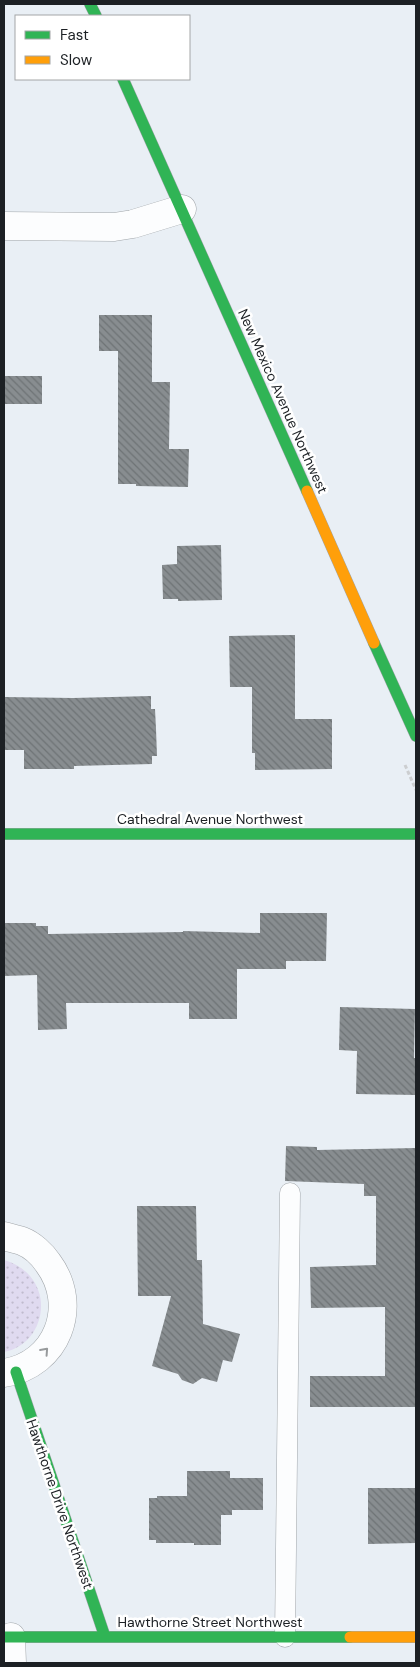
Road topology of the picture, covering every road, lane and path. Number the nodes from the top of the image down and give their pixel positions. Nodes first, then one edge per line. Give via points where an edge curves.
1 (123, 80) edge
2 (182, 210) junction
3 (4, 226) edge
4 (416, 736) edge
5 (4, 834) edge
6 (416, 834) edge
7 (290, 1193) dead end
8 (4, 1236) edge
9 (10, 1373) edge
10 (104, 1637) junction
11 (285, 1637) junction
12 (416, 1637) edge
13 (9, 1646) edge

1 - 2 street, New Mexico Avenue Northwest
2 - 3 street via 114,227
2 - 4 street, New Mexico Avenue Northwest
5 - 6 street, Cathedral Avenue Northwest
7 - 11 lane
9 -> 8 street, Hawthorne Drive Northwest via 37,1360 53,1342 62,1320 64,1297 57,1274 43,1255 23,1241
9 - 10 street, Hawthorne Drive Northwest
10 - 11 street, Hawthorne Street Northwest
10 - 13 street, Hawthorne Street Northwest
11 - 12 street, Hawthorne Street Northwest

